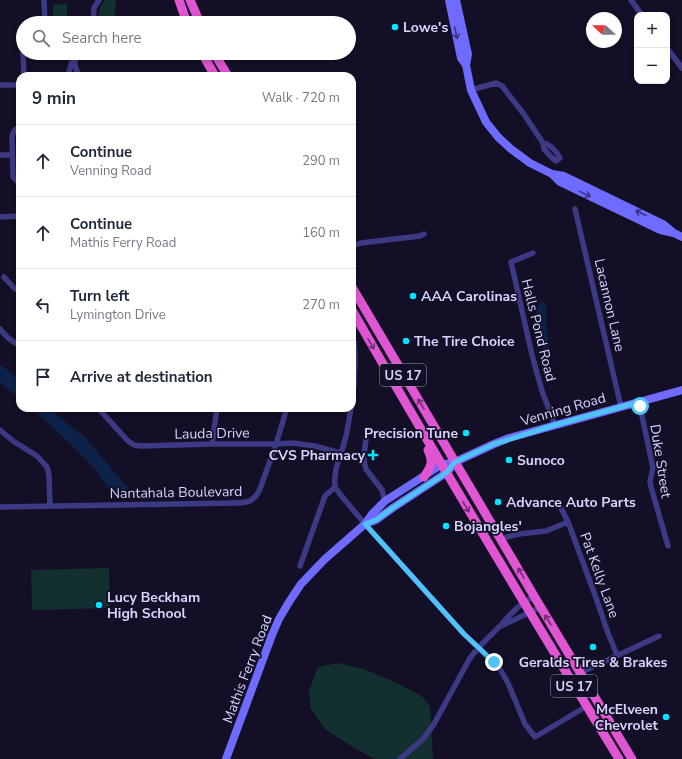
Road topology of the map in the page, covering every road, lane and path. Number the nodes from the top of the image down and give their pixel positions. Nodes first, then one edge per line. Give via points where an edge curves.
1 (44, 0) edge
2 (97, 0) edge
3 (179, 0) edge
4 (190, 0) edge
5 (448, 0) edge
6 (456, 0) edge
7 (631, 0) edge
8 (640, 12) edge
9 (44, 16) edge
10 (93, 16) edge
11 (185, 16) edge
12 (197, 16) edge
13 (670, 52) edge
14 (23, 60) edge
15 (73, 60) edge
16 (75, 60) edge
17 (206, 60) edge
18 (218, 60) edge
19 (466, 65) junction
20 (682, 68) edge
21 (24, 72) edge
22 (69, 72) edge
23 (77, 72) edge
24 (213, 72) edge
25 (226, 72) edge
26 (0, 85) edge
27 (16, 85) edge
28 (471, 90) junction
29 (16, 128) edge
30 (543, 143) dead end
31 (12, 154) junction
32 (0, 155) edge
33 (16, 180) edge
34 (575, 209) dead end
35 (0, 216) edge
36 (16, 216) edge
37 (424, 234) dead end
38 (682, 237) edge
39 (356, 245) edge
40 (533, 253) dead end
41 (4, 277) dead end
42 (16, 289) edge
43 (356, 294) edge
44 (356, 317) edge
45 (0, 329) edge
46 (16, 344) edge
47 (682, 390) edge
48 (639, 402) junction
49 (621, 407) junction
50 (102, 412) edge
51 (216, 412) edge
52 (286, 412) edge
53 (350, 412) edge
54 (555, 425) junction
55 (0, 430) edge
56 (423, 433) junction
57 (366, 439) dead end
58 (212, 444) junction
59 (276, 444) junction
60 (340, 453) junction
61 (455, 462) junction
62 (441, 465) junction
63 (446, 473) junction
64 (424, 477) junction
65 (335, 487) junction
66 (382, 490) junction
67 (397, 493) junction
68 (385, 502) junction
69 (559, 504) dead end
70 (50, 506) junction
71 (0, 507) edge
72 (568, 522) junction
73 (365, 524) junction
74 (501, 541) junction
75 (668, 546) dead end
76 (300, 566) dead end
77 (534, 596) junction
78 (524, 603) junction
79 (540, 607) junction
80 (530, 612) junction
81 (500, 626) junction
82 (659, 636) dead end
83 (478, 648) junction
84 (617, 655) junction
85 (580, 673) junction
86 (587, 706) junction
87 (226, 759) edge
88 (400, 759) edge
89 (619, 759) edge
90 (632, 759) edge

1 - 9 street
2 - 10 street
3 - 11 highway
4 - 12 highway
5 -> 19 main road via 461,58
6 - 19 main road via 468,54
7 - 8 street
13 - 20 street
14 - 21 street
15 - 22 street
16 - 23 street
17 - 24 highway
18 - 25 highway
19 - 28 main road
26 - 27 street
28 - 30 street via 496,83 502,86
28 - 38 main road via 486,122 498,137 530,163 552,174 564,176 663,224
29 - 31 street via 12,136
31 - 32 street
31 - 33 street via 13,177
34 - 49 street, Lacannon Lane
35 - 36 street
37 - 39 street
40 - 54 street, Halls Pond Road via 510,262 532,355
41 - 42 street
61 -> 43 highway, US 17
44 -> 56 highway, US 17
45 - 46 street
47 - 48 main road, Venning Road
48 - 49 main road, Venning Road
48 - 75 street, Duke Street via 653,468 651,487
49 - 54 main road, Venning Road
50 - 58 street, Lauda Drive via 134,445
51 - 58 street
52 - 59 street, Nantahala Boulevard
53 - 60 street
54 - 61 main road, Venning Road via 500,441
55 - 70 street via 37,456 47,467
56 - 62 highway, US 17
56 - 64 highway via 421,437 432,459
57 - 66 street via 364,465
58 - 59 street, Lauda Drive
59 - 60 street, Lauda Drive via 315,446
59 - 70 street, Nantahala Boulevard via 260,489 248,502
60 - 65 street via 335,471
61 - 62 main road, Mathis Ferry Road
61 - 63 main road, Mathis Ferry Road
61 - 74 highway, US 17
62 - 63 highway, US 17
62 - 64 main road, Mathis Ferry Road
63 - 73 main road, Mathis Ferry Road via 376,520
63 -> 78 highway, US 17
64 - 67 main road, Mathis Ferry Road
65 - 73 street
65 - 76 street via 325,496
66 - 67 street
66 - 68 street
67 - 68 main road, Mathis Ferry Road
68 - 73 main road, Mathis Ferry Road
69 - 72 street, Pat Kelly Lane
70 - 71 street, Nantahala Boulevard
72 - 74 street via 546,531 519,534
72 - 84 street, Pat Kelly Lane
73 - 83 street
73 - 87 main road, Mathis Ferry Road via 325,559 301,584 289,602 272,634
77 -> 74 highway, US 17
77 - 78 street
77 - 79 highway, US 17
78 - 80 highway, US 17
78 - 81 street
79 - 80 street
85 -> 79 highway, US 17
80 - 81 street
80 - 86 highway, US 17
81 - 83 street
82 - 84 street
83 - 86 street via 504,674 525,724 535,737
83 - 88 street via 467,663 434,724 423,739
84 - 85 street
85 - 90 highway, US 17
86 - 89 highway, US 17

